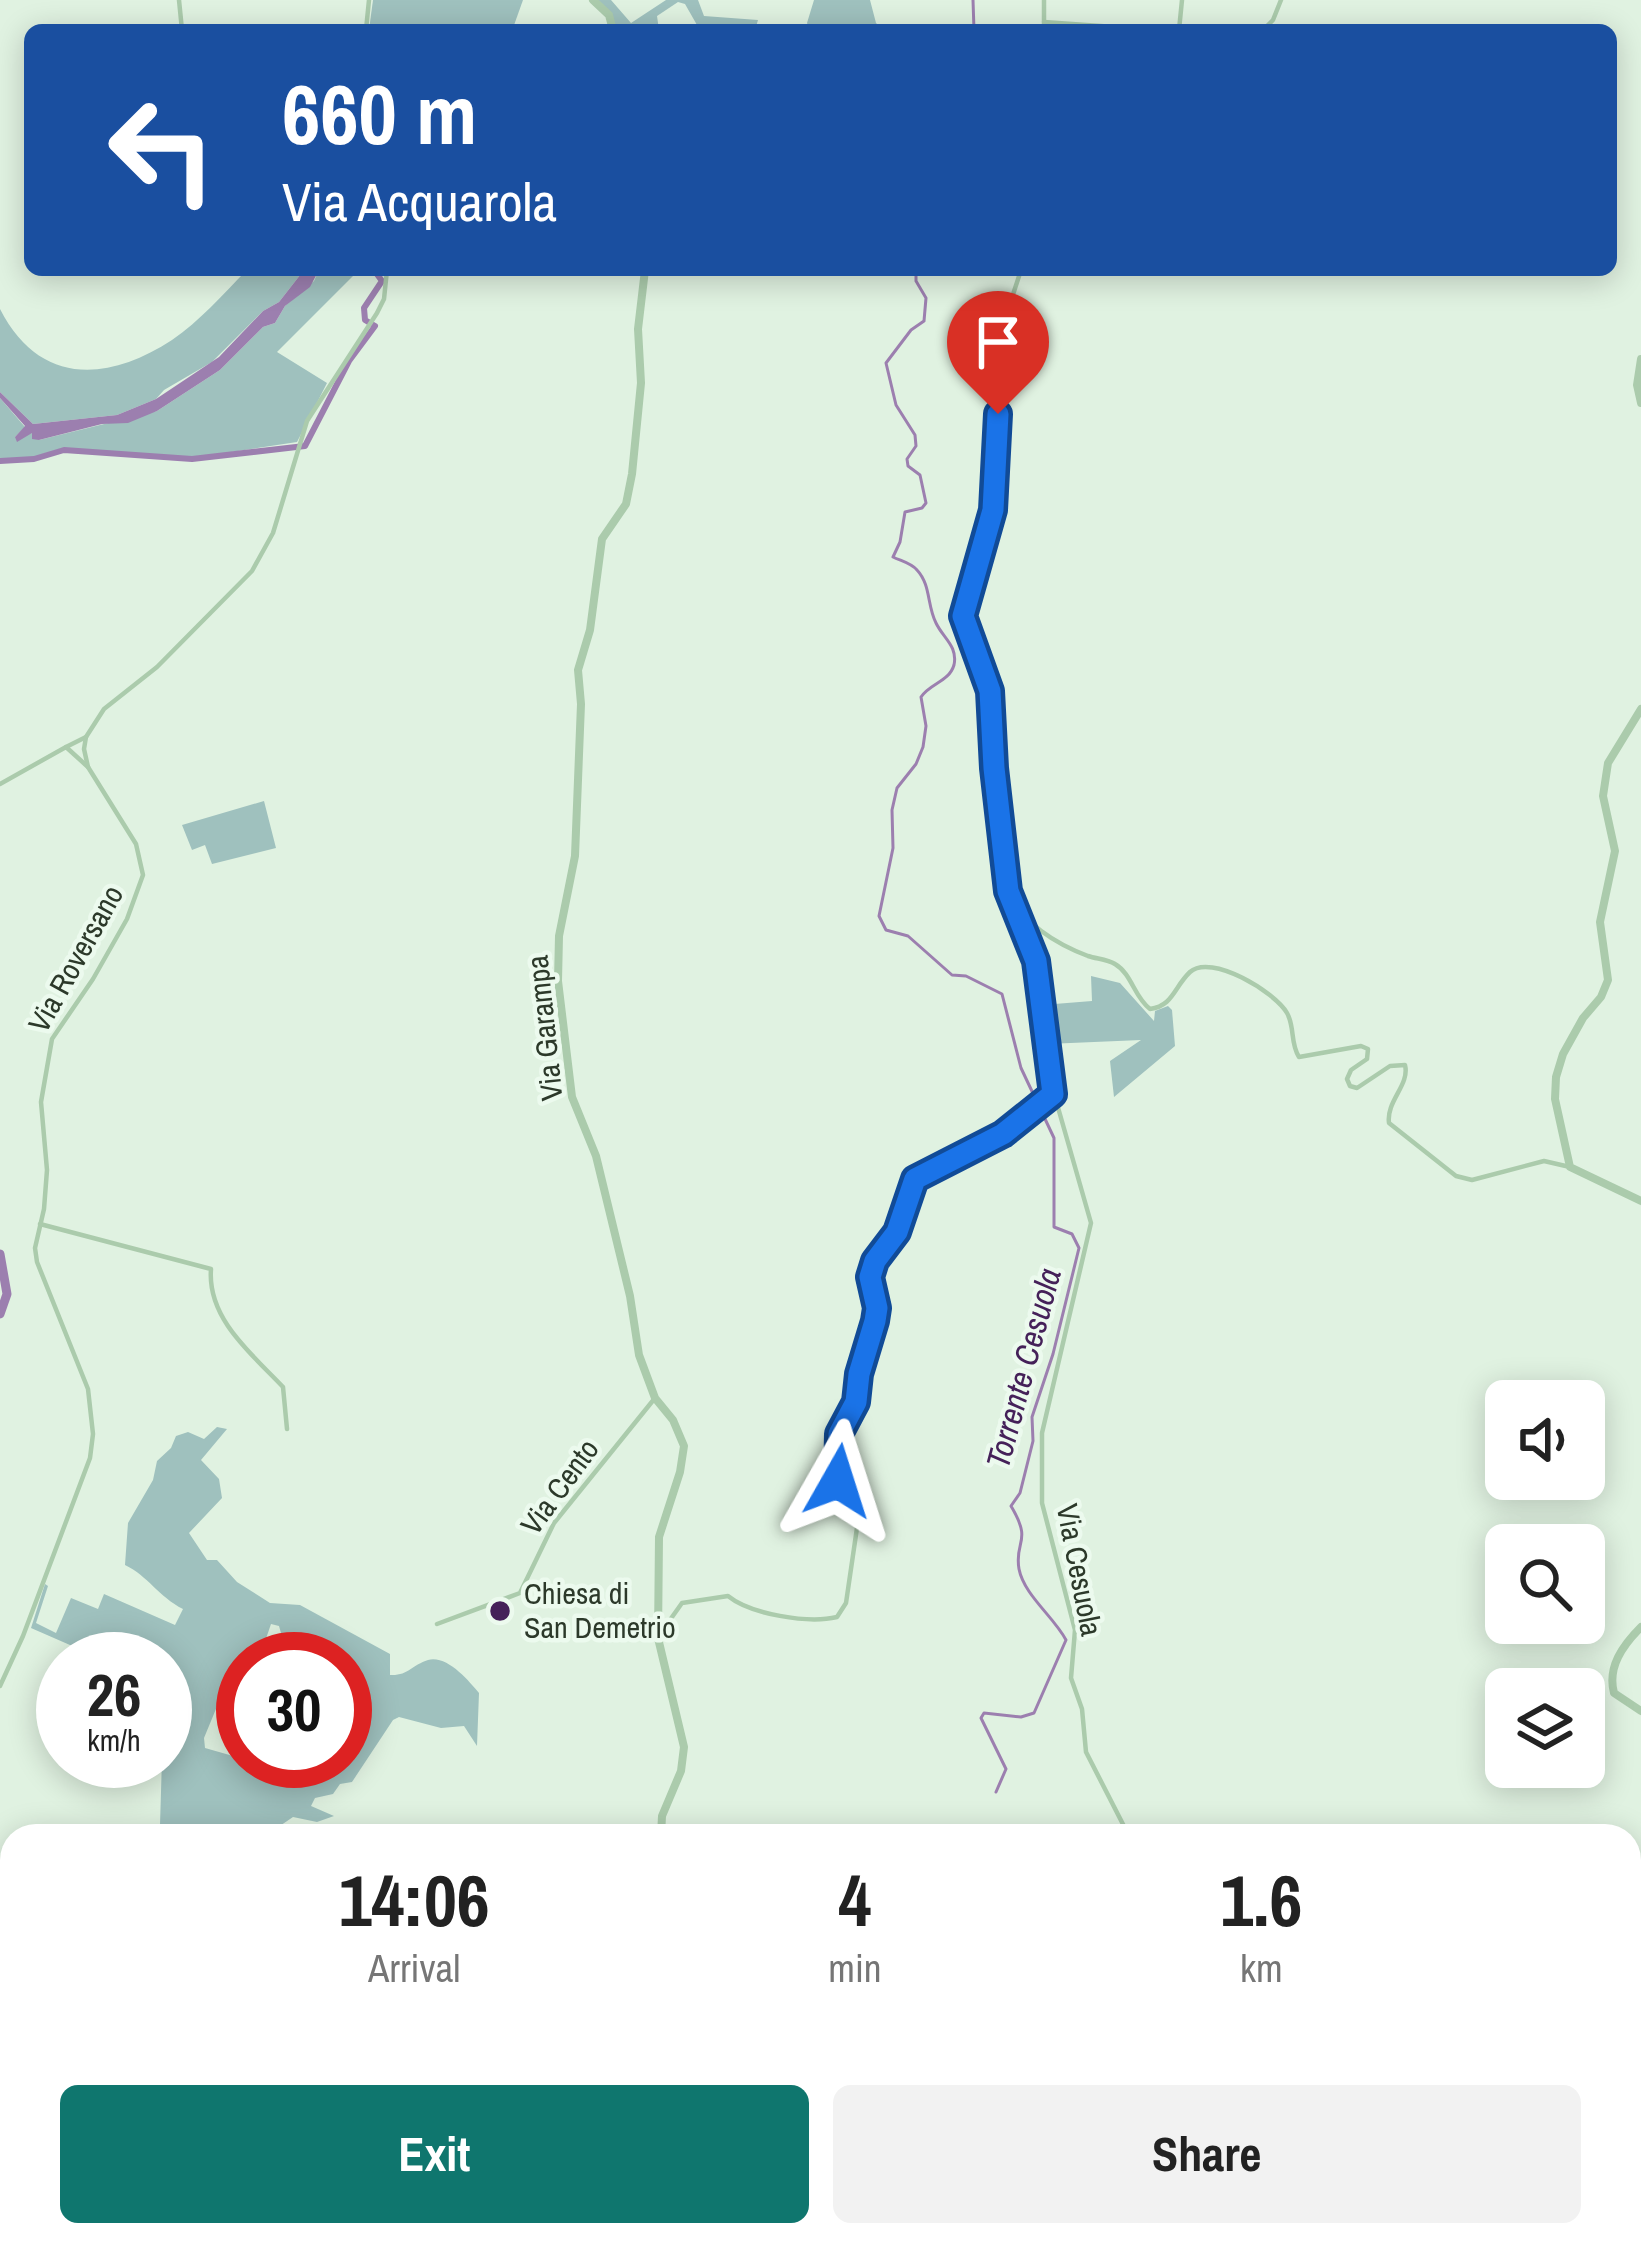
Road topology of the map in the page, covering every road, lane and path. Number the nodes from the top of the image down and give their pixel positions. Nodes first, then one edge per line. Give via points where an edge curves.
1 (593, 0) edge
2 (612, 24) edge
3 (387, 276) edge
4 (644, 276) edge
5 (1019, 276) edge
6 (1641, 359) edge
7 (1641, 404) edge
8 (1641, 710) edge
9 (86, 736) junction
10 (66, 747) junction
11 (88, 767) junction
12 (0, 784) edge
13 (1008, 891) junction
14 (1053, 1094) junction
15 (1570, 1167) junction
16 (1641, 1201) edge
17 (40, 1225) junction
18 (655, 1398) junction
19 (287, 1429) dead end
20 (437, 1624) dead end
21 (1641, 1627) edge
22 (658, 1638) junction
23 (0, 1686) edge
24 (1641, 1711) edge
25 (662, 1824) edge
26 (1123, 1824) edge

1 - 2 street
3 - 9 street via 377,313 299,445 273,532 252,571 104,709
4 - 18 street, Via Garampa via 632,474 626,504 602,539 578,670 575,856 558,981 572,1097 596,1156
5 - 13 street, Via Cesuola via 1003,325 993,510 963,616 990,691
6 - 7 street
8 - 15 street via 1608,763 1603,796 1615,839 1600,922 1608,980 1556,1077
9 - 10 street
9 - 11 street, Via Roversano
10 - 11 street
10 - 12 street
11 - 17 street, Via Roversano via 136,844 142,875 127,920 46,1055
13 - 14 street, Via Cesuola via 1036,961
13 - 15 street via 1024,918 1053,939 1124,971 1150,1009 1167,1004 1191,971 1209,966 1283,1006 1299,1057 1368,1049 1350,1086 1405,1064 1389,1124 1456,1177 1544,1161
14 - 22 street via 1003,1134 915,1179 897,1232 875,1261 873,1334 839,1434 838,1481 858,1521 837,1617 740,1608 717,1596 682,1603
14 - 26 street, Via Cesuola via 1091,1236 1048,1400 1042,1504 1075,1630 1071,1678 1086,1752
15 - 16 street
17 - 19 street via 211,1269 229,1327 283,1387
17 - 23 street, Via Roversano via 37,1262 88,1389 93,1435
18 - 20 street, Via Cento via 554,1523 520,1593
18 - 22 street, Via Garampa via 684,1446 659,1537
21 - 24 street via 1610,1679 1614,1693
22 - 25 street, Via Garampa via 684,1747

